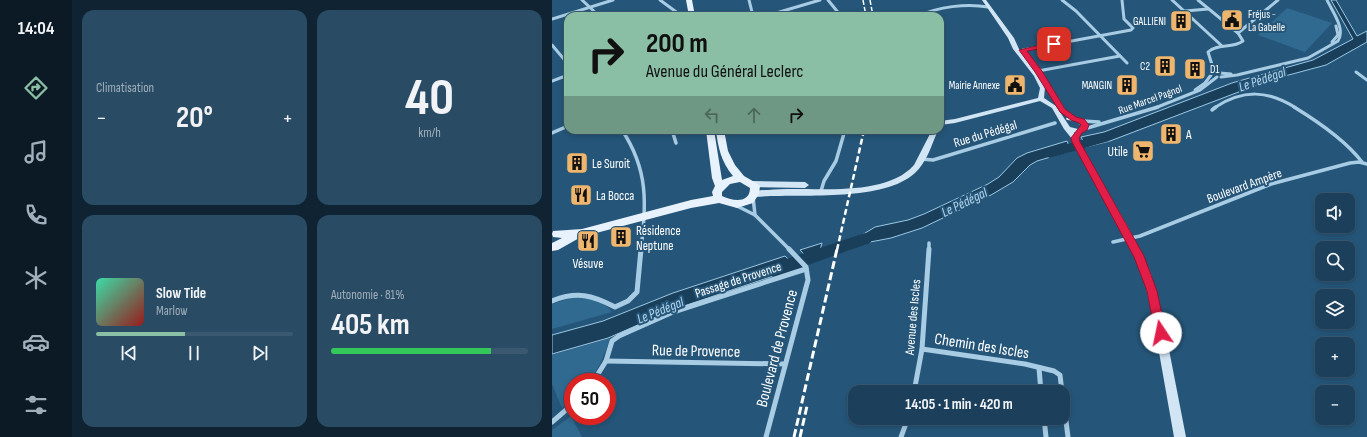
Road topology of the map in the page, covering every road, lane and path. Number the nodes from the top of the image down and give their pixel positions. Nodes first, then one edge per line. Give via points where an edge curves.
1 (582, 0) edge
2 (613, 0) edge
3 (660, 0) edge
4 (689, 0) edge
5 (695, 0) edge
6 (749, 0) edge
7 (820, 0) edge
8 (828, 0) edge
9 (986, 0) edge
10 (1062, 0) edge
11 (1122, 0) edge
12 (1172, 0) edge
13 (1198, 0) edge
14 (1278, 0) edge
15 (1325, 0) edge
16 (974, 5) junction
17 (590, 7) junction
18 (988, 7) junction
19 (1208, 9) junction
20 (1185, 11) junction
21 (575, 12) edge
22 (595, 12) edge
23 (676, 12) edge
24 (693, 12) edge
25 (694, 12) edge
26 (752, 12) edge
27 (780, 12) edge
28 (838, 12) edge
29 (928, 12) edge
30 (564, 16) edge
31 (552, 20) edge
32 (1238, 33) junction
33 (1101, 36) junction
34 (552, 45) edge
35 (1222, 46) junction
36 (1023, 50) junction
37 (1120, 56) junction
38 (564, 59) edge
39 (1127, 63) dead end
40 (1038, 71) junction
41 (1356, 72) dead end
42 (1212, 73) junction
43 (564, 76) edge
44 (1219, 76) junction
45 (1367, 80) edge
46 (552, 81) edge
47 (1054, 96) junction
48 (1044, 98) junction
49 (1212, 110) dead end
50 (1073, 118) junction
51 (1082, 121) junction
52 (944, 122) edge
53 (1054, 123) dead end
54 (1066, 126) junction
55 (564, 128) edge
56 (552, 133) edge
57 (624, 134) edge
58 (673, 134) edge
59 (711, 134) edge
60 (721, 134) edge
61 (844, 134) edge
62 (932, 134) edge
63 (1078, 134) junction
64 (676, 143) dead end
65 (921, 159) junction
66 (1362, 162) junction
67 (1367, 164) edge
68 (741, 178) junction
69 (753, 184) junction
70 (822, 188) junction
71 (719, 192) junction
72 (754, 196) junction
73 (734, 204) junction
74 (755, 215) junction
75 (643, 217) junction
76 (554, 232) edge
77 (582, 233) junction
78 (1130, 239) junction
79 (1113, 242) dead end
80 (929, 243) dead end
81 (553, 248) edge
82 (806, 268) junction
83 (552, 301) edge
84 (922, 349) junction
85 (606, 361) junction
86 (785, 364) junction
87 (1039, 368) junction
88 (599, 373) edge
89 (915, 385) edge
90 (1040, 385) edge
91 (1061, 385) edge
92 (564, 412) edge
93 (552, 422) edge
94 (905, 425) edge
95 (1045, 425) edge
96 (1066, 425) edge
97 (766, 437) edge
98 (901, 437) edge
99 (1046, 437) edge
100 (1068, 437) edge
101 (1180, 437) edge

1 - 17 street
2 - 17 street
3 - 23 street
4 - 24 main road
5 - 25 main road
6 - 26 street
7 - 27 street
8 - 28 street
9 - 16 street
9 - 18 main road
9 - 36 main road
10 - 33 street
11 - 33 street via 1124,19 1132,30
12 - 20 street
13 - 19 street
14 - 32 street
15 - 44 street via 1342,33 1338,41 1308,58 1236,75
16 - 18 street
16 - 29 street
17 - 21 street
17 - 22 street
18 - 48 main road via 1033,70 1042,85
19 - 20 street
19 - 32 street
20 - 35 street
30 - 31 street
32 - 35 street via 1242,43
33 - 36 street
33 - 37 street
34 - 38 street
35 - 42 street via 1214,47 1208,52
36 - 40 main road
37 - 39 street
37 - 40 street
40 - 47 main road
41 - 45 street
42 - 44 street
42 - 51 street, Rue Marcel Pagnol via 1197,89 1130,114 1098,122
43 - 46 street
44 - 63 street, Rue Marcel Pagnol via 1205,88 1194,93
47 - 48 main road via 1053,101
47 - 50 main road via 1066,113
48 - 52 main road
48 - 54 main road via 1054,107
49 - 66 street via 1216,106 1251,93 1276,98 1292,105 1356,154
50 - 51 main road
50 - 54 main road via 1068,120
51 - 63 main road via 1085,125
53 - 65 street, Rue du Pédégal via 933,160
54 - 63 main road
55 - 56 street
57 - 75 street via 641,169
58 - 64 street
59 - 71 main road
60 - 68 main road via 727,160
61 - 70 street via 836,161
62 - 65 main road
63 - 78 main road via 1081,151
65 - 70 main road via 914,171 895,183 876,188
66 - 67 street
66 - 78 street, Boulevard Ampère via 1272,184
68 - 69 main road
68 - 71 main road via 730,180
69 - 70 main road
69 - 72 main road via 756,189
70 - 72 main road via 777,191
71 - 73 main road
71 - 75 main road via 691,204
72 - 73 main road
72 - 74 street
73 - 74 street
74 - 82 street
75 - 77 main road
75 - 83 street via 637,292 633,298 615,307 589,295 569,295
76 - 77 main road
76 - 81 main road via 558,240
77 - 81 main road
78 - 79 street, Boulevard Ampère
78 - 101 main road via 1147,274 1152,291
80 - 84 street, Avenue des Iscles
82 - 85 street, Passage de Provence via 673,312 619,336 612,341
82 - 86 street, Boulevard de Provence via 808,280
84 - 87 street, Chemin des Iscles
84 - 89 street, Avenue des Iscles
85 - 86 street, Rue de Provence
85 - 88 street
86 - 97 street, Boulevard de Provence
87 - 90 street, Chemin des Iscles
87 - 91 street, Chemin des Iscles via 1054,371 1060,376
92 - 93 street
94 - 98 street
95 - 99 street
96 - 100 street

